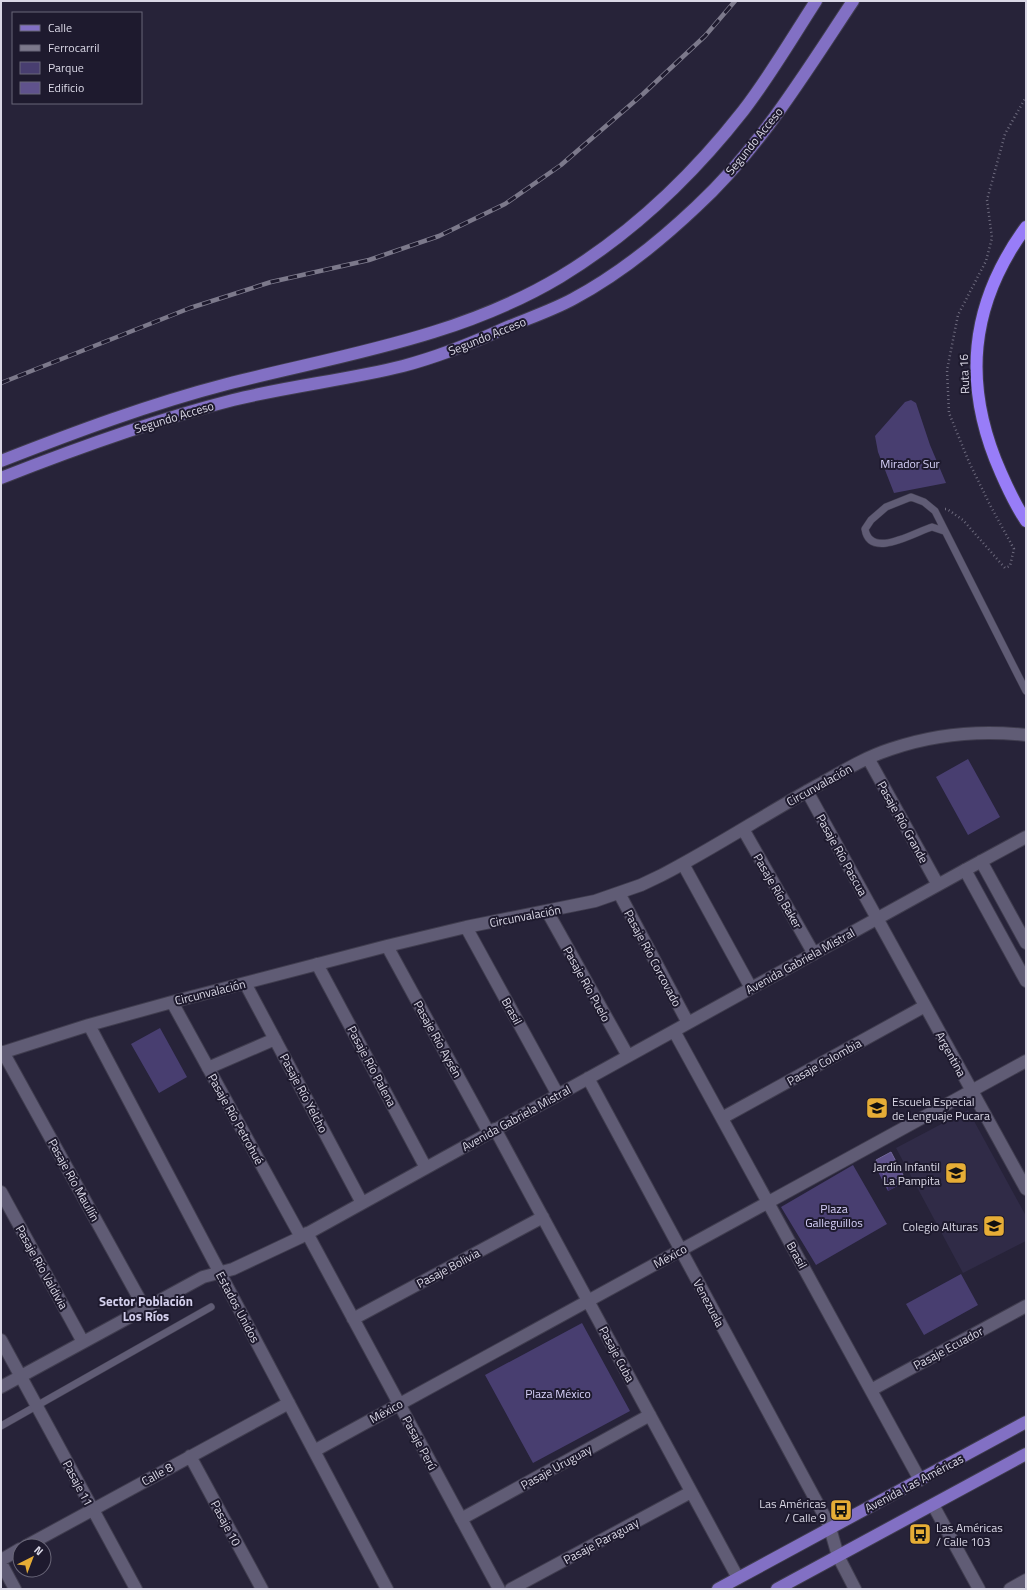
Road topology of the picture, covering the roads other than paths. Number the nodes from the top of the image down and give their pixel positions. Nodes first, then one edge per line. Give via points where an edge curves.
1 (816, 1) edge
2 (852, 1) edge
3 (1026, 228) edge
4 (1, 461) edge
5 (1, 478) edge
6 (1026, 521) edge
7 (944, 531) junction
8 (1026, 691) edge
9 (1026, 735) edge
10 (868, 758) junction
11 (807, 790) junction
12 (743, 829) junction
13 (1026, 837) edge
14 (981, 861) junction
15 (683, 864) junction
16 (965, 870) junction
17 (938, 885) junction
18 (618, 893) junction
19 (547, 911) junction
20 (877, 919) junction
21 (466, 927) junction
22 (1026, 943) edge
23 (387, 946) junction
24 (814, 954) junction
25 (317, 964) junction
26 (1026, 981) edge
27 (245, 983) junction
28 (751, 988) junction
29 (172, 1002) junction
30 (925, 1006) junction
31 (688, 1023) junction
32 (89, 1025) junction
33 (674, 1031) junction
34 (275, 1039) junction
35 (2, 1052) edge
36 (628, 1056) junction
37 (1026, 1061) edge
38 (208, 1068) junction
39 (588, 1078) junction
40 (972, 1091) junction
41 (558, 1095) junction
42 (722, 1118) junction
43 (492, 1131) junction
44 (426, 1168) junction
45 (1026, 1189) edge
46 (1, 1192) edge
47 (768, 1202) junction
48 (362, 1203) junction
49 (543, 1217) junction
50 (304, 1235) junction
51 (680, 1250) junction
52 (221, 1273) junction
53 (588, 1301) junction
54 (1026, 1306) edge
55 (212, 1308) dead end
56 (144, 1309) junction
57 (353, 1319) junction
58 (1, 1340) edge
59 (83, 1342) junction
60 (21, 1376) junction
61 (1, 1387) edge
62 (871, 1390) junction
63 (289, 1403) junction
64 (399, 1404) junction
65 (37, 1406) junction
66 (650, 1415) junction
67 (1026, 1422) edge
68 (1, 1426) edge
69 (314, 1451) junction
70 (1026, 1454) edge
71 (190, 1456) junction
72 (920, 1480) junction
73 (692, 1492) junction
74 (933, 1505) junction
75 (93, 1510) junction
76 (461, 1519) junction
77 (830, 1528) junction
78 (41, 1538) edge
79 (12, 1554) edge
80 (838, 1556) junction
81 (1, 1561) edge
82 (738, 1578) junction
83 (1026, 1580) edge
84 (15, 1589) edge
85 (136, 1589) edge
86 (262, 1589) edge
87 (387, 1589) edge
88 (499, 1589) edge
89 (511, 1589) edge
90 (718, 1589) edge
91 (777, 1589) edge
92 (855, 1589) edge
93 (979, 1589) edge
94 (1010, 1589) edge

1 - 4 main road, Segundo Acceso via 749,103 696,166 668,194 614,240 553,281 498,309 433,334 183,396
2 - 5 main road, Segundo Acceso via 774,118 722,181 642,253 573,300 474,343 404,366 261,393 198,409 145,425
3 - 6 highway, Ruta 16 via 1002,265 988,295 980,324 976,366 980,408 989,443 1012,497
7 - 7 lane via 935,511 924,502 910,498 886,507 865,529 866,536 878,543 894,542 932,527
7 - 8 lane
9 - 10 street, Circunvalación via 983,732 937,737 890,749
10 - 11 street, Circunvalación
10 - 17 street, Pasaje Río Grande
11 - 12 street, Circunvalación
11 - 20 street, Pasaje Río Pascua
12 - 15 street, Circunvalación
12 - 24 street, Pasaje Río Baker
13 - 14 street, Avenida Gabriela Mistral
14 - 16 street, Avenida Gabriela Mistral
14 - 22 street
15 - 18 street, Circunvalación via 641,885
15 - 28 street
16 - 17 street, Avenida Gabriela Mistral
16 - 26 street
17 - 20 street, Avenida Gabriela Mistral
18 - 19 street, Circunvalación via 595,901
18 - 31 street, Pasaje Río Corcovado
19 - 21 street, Circunvalación
19 - 36 street, Pasaje Río Puelo
20 - 24 street, Avenida Gabriela Mistral
20 - 30 street, Argentina
21 - 23 street, Circunvalación
21 - 41 street, Brasil
23 - 25 street, Circunvalación
23 - 43 street, Pasaje Río Aysén
24 - 28 street, Avenida Gabriela Mistral
25 - 27 street, Circunvalación
25 - 44 street, Pasaje Río Palena
27 - 29 street, Circunvalación
27 - 34 street, Pasaje Río Yelcho
28 - 31 street, Avenida Gabriela Mistral
29 - 32 street, Circunvalación
29 - 38 street, Pasaje Río Petrohué
30 - 40 street, Argentina
30 - 42 street, Pasaje Colombia
31 - 33 street, Avenida Gabriela Mistral
32 - 35 street, Circunvalación
32 - 52 street, Estados Unidos
33 - 36 street, Avenida Gabriela Mistral
33 - 42 street, Brasil
34 - 38 street
34 - 48 street, Pasaje Río Yelcho
35 - 56 street, Pasaje Río Maullín
36 - 39 street, Avenida Gabriela Mistral
37 - 40 street, México
38 - 50 street, Pasaje Río Petrohué
39 - 41 street, Avenida Gabriela Mistral
39 - 51 street, Venezuela
40 - 45 street, Argentina
40 - 47 street, México
41 - 43 street, Avenida Gabriela Mistral
42 - 47 street, Brasil
43 - 44 street, Avenida Gabriela Mistral
43 - 49 street, Pasaje Cuba
44 - 48 street, Avenida Gabriela Mistral
46 - 59 street, Pasaje Río Valdivia
47 - 51 street, México
47 - 62 street, Brasil
48 - 50 street, Avenida Gabriela Mistral
49 - 53 street, Pasaje Cuba
49 - 57 street, Pasaje Bolivia
50 - 52 street, Avenida Gabriela Mistral
50 - 57 street, Pasaje Perú
51 - 53 street, México
51 - 77 street, Venezuela
52 - 56 street, Avenida Gabriela Mistral via 203,1277
52 - 63 street, Estados Unidos
53 - 64 street, México
53 - 66 street, Pasaje Cuba
54 - 62 street, Pasaje Ecuador
55 - 65 lane
56 - 59 street, Avenida Gabriela Mistral
57 - 64 street, Pasaje Perú
58 - 60 street, Pasaje 11
59 - 60 street, Avenida Gabriela Mistral
60 - 61 street, Avenida Gabriela Mistral
60 - 65 street, Pasaje 11
62 - 72 street, Brasil
63 - 69 street, Estados Unidos
63 - 71 street, Calle 8
64 - 69 street, México
64 - 76 street, Pasaje Perú
65 - 68 lane
65 - 75 street, Pasaje 11
66 - 73 street, Pasaje Cuba
66 - 76 street, Pasaje Uruguay
67 - 72 main road, Avenida Las Américas
69 - 87 street, Estados Unidos
70 - 74 main road
71 - 75 street, Calle 8
71 - 86 street, Pasaje 10
72 - 77 main road, Avenida Las Américas
73 - 82 street, Pasaje Cuba
73 - 89 street, Pasaje Paraguay
74 - 80 main road
74 - 93 street
75 - 78 street, Calle 8
75 - 85 street, Pasaje 11
76 - 88 street, Pasaje Perú
77 - 80 street, Venezuela
77 - 82 main road, Avenida Las Américas
79 - 81 street
80 - 91 main road
80 - 92 street, Venezuela
81 - 84 street
82 - 90 main road, Avenida Las Américas
83 - 94 street

